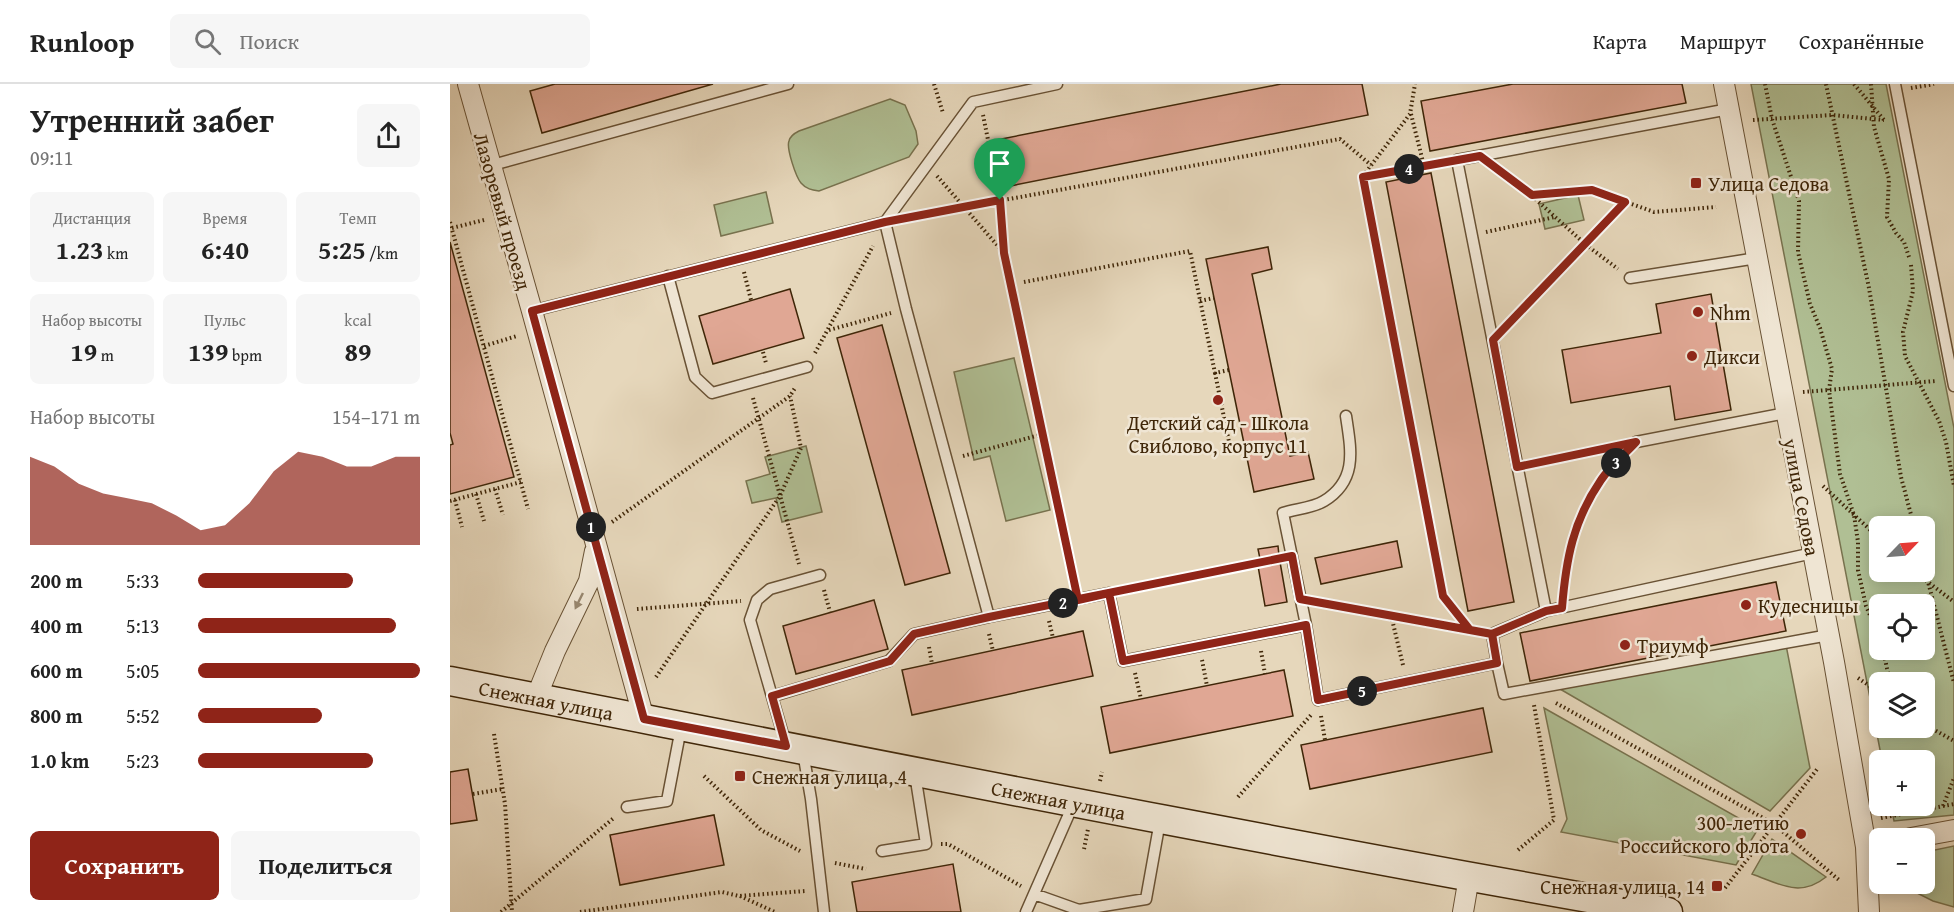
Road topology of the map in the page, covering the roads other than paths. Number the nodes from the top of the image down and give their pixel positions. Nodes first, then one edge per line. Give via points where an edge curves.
1 (468, 84) edge
2 (788, 84) edge
3 (1057, 84) edge
4 (1724, 84) edge
5 (1896, 88) edge
6 (1728, 109) junction
7 (489, 166) junction
8 (885, 222) junction
9 (1757, 258) junction
10 (668, 276) junction
11 (1630, 278) road end
12 (532, 311) junction
13 (807, 367) road end
14 (1954, 386) edge
15 (1786, 412) junction
16 (1346, 416) dead end
17 (1636, 442) road end
18 (596, 546) junction
19 (1813, 553) junction
20 (820, 575) road end
21 (1546, 611) junction
22 (989, 617) junction
23 (1306, 625) junction
24 (1829, 635) junction
25 (1497, 663) junction
26 (450, 681) edge
27 (772, 696) junction
28 (536, 698) junction
29 (644, 719) junction
30 (682, 725) junction
31 (794, 747) junction
32 (915, 771) junction
33 (627, 807) road end
34 (1082, 812) junction
35 (1160, 819) junction
36 (1869, 828) edge
37 (1954, 830) edge
38 (1935, 834) edge
39 (882, 851) dead end
40 (1469, 877) junction
41 (1034, 894) junction
42 (1870, 894) edge
43 (1079, 911) edge
44 (824, 912) edge
45 (1026, 912) edge
46 (1463, 912) edge
47 (1668, 912) edge
48 (1869, 912) edge

1 - 7 street, Лазоревый проезд
2 - 7 lane
3 - 8 lane via 973,102
4 - 6 street, улица Седова
5 - 14 lane
6 - 9 street, улица Седова
6 - 21 lane via 1457,160
7 - 12 street, Лазоревый проезд
8 - 10 lane
8 - 22 lane
9 - 11 lane
9 - 15 street, улица Седова
10 - 12 lane
10 - 13 lane via 695,377 712,393
12 - 18 street, Лазоревый проезд
15 - 17 lane
15 - 19 street, улица Седова
16 - 23 lane via 1351,456 1346,481 1323,502 1283,513
18 -> 28 street, Лазоревый проезд via 589,581
18 - 29 street, Лазоревый проезд
19 - 21 lane
19 - 24 street, улица Седова
20 - 27 lane via 770,589 756,600 750,620
21 - 25 lane via 1492,634
22 - 23 lane via 1109,593 1123,661
22 - 27 lane via 914,634 890,661
23 - 25 lane via 1318,700
24 - 25 lane via 1504,694
24 - 36 street, улица Седова
26 - 28 main road, Снежная улица
27 - 31 lane
28 - 29 main road, Снежная улица
29 - 30 main road, Снежная улица
30 - 31 main road, Снежная улица
30 - 33 lane via 667,801
31 - 32 main road, Снежная улица
31 - 44 lane via 811,799
32 - 34 main road, Снежная улица
32 - 39 lane via 926,844
34 - 35 main road, Снежная улица
34 - 41 lane
35 - 40 main road, Снежная улица
35 - 43 lane via 1146,899
37 - 38 street
40 - 46 street
40 - 47 main road, Снежная улица
41 - 43 lane
41 - 45 lane
42 - 48 street, улица Седова

